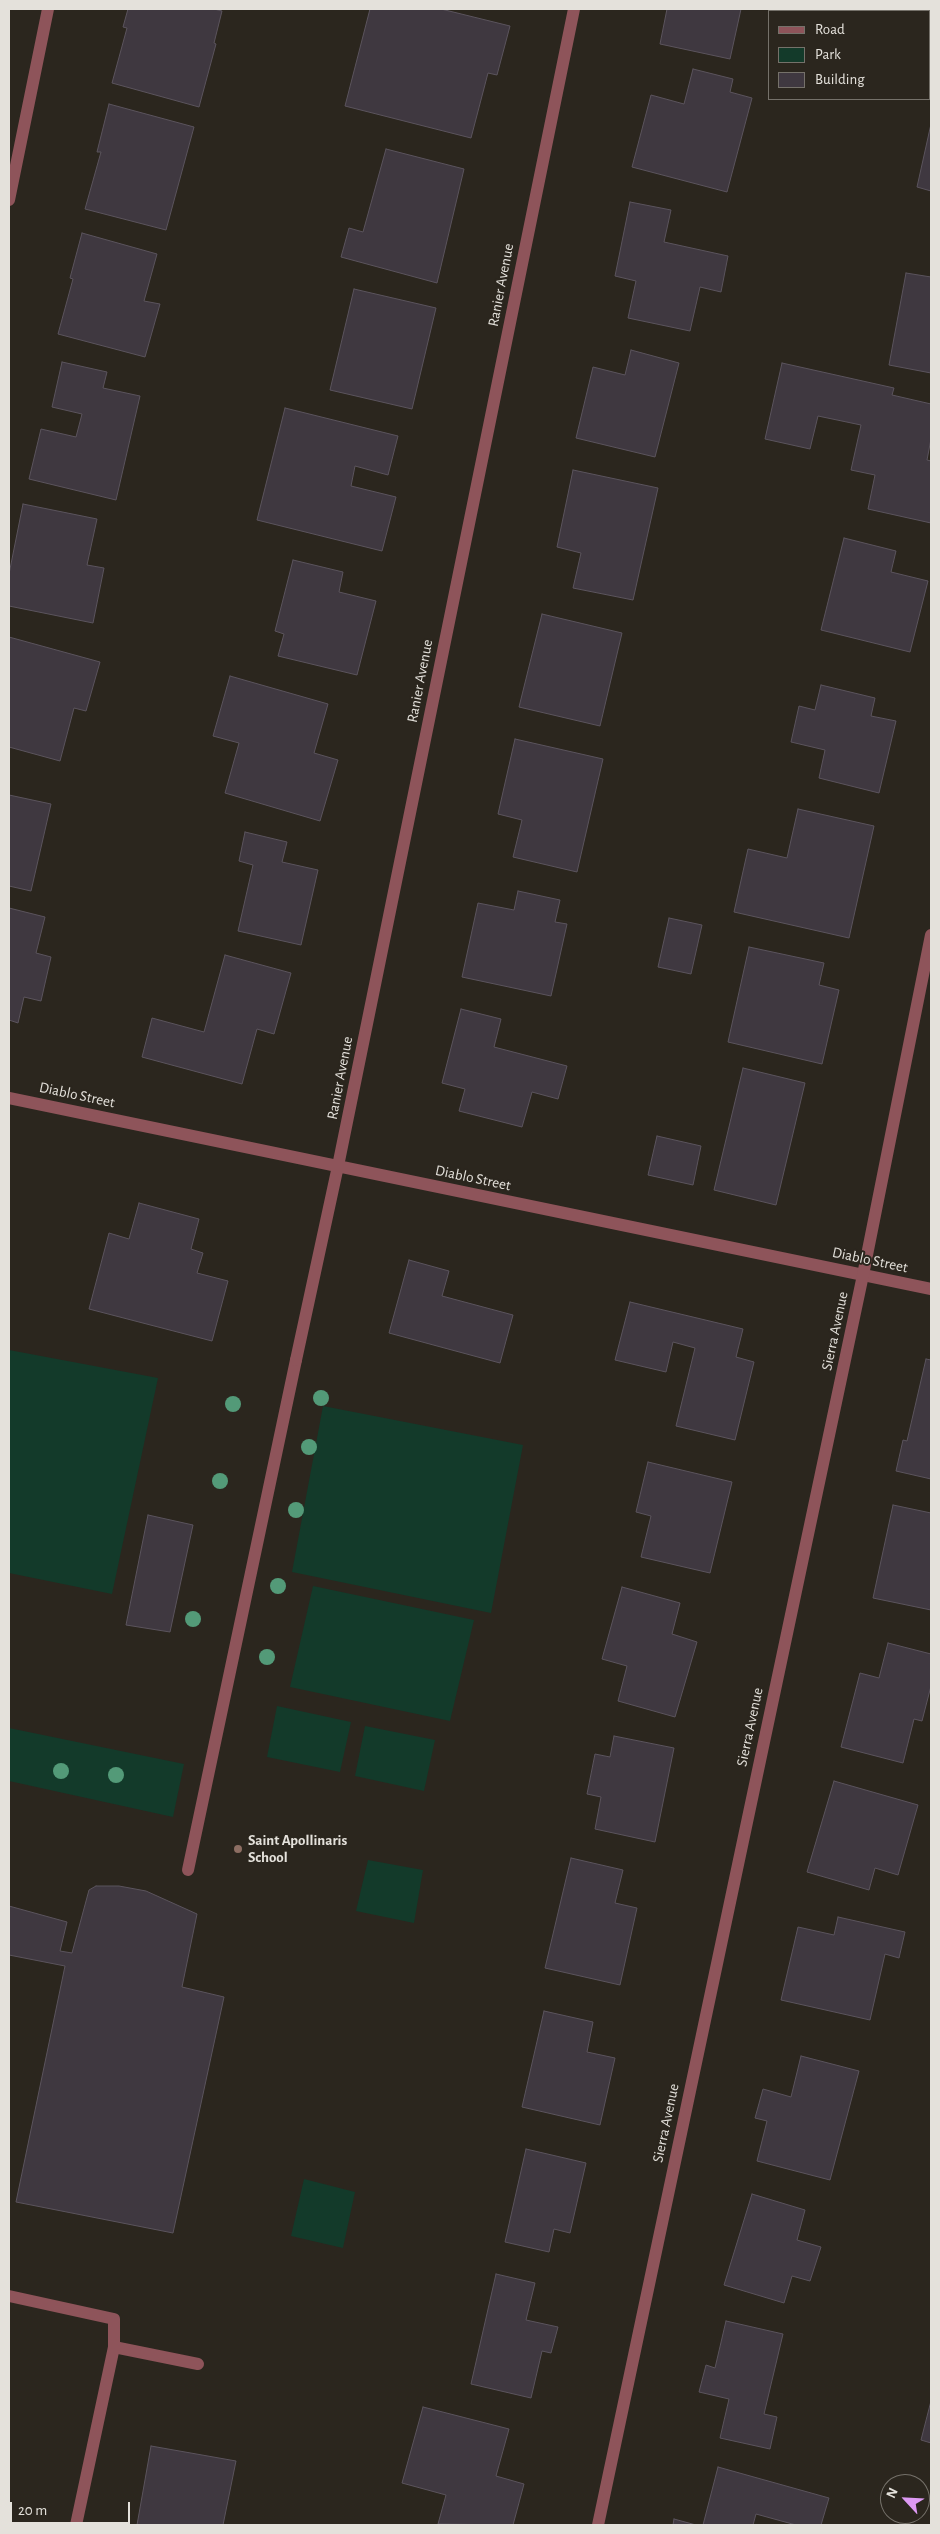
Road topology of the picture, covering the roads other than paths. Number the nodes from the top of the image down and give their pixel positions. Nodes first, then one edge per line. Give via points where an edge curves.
1 (48, 9) edge
2 (574, 9) edge
3 (9, 200) edge
4 (931, 935) edge
5 (9, 1098) edge
6 (338, 1166) junction
7 (863, 1275) junction
8 (931, 1289) edge
9 (188, 1870) dead end
10 (9, 2296) edge
11 (114, 2347) junction
12 (198, 2364) dead end
13 (76, 2525) edge
14 (598, 2525) edge

1 - 3 street
2 - 6 street, Ranier Avenue
4 - 7 street, Sierra Avenue
5 - 6 street, Diablo Street
6 - 7 street, Diablo Street
6 - 9 street, Ranier Avenue
7 - 8 street, Diablo Street
7 - 14 street, Sierra Avenue
10 - 11 street via 114,2319
11 - 12 street
11 - 13 street

